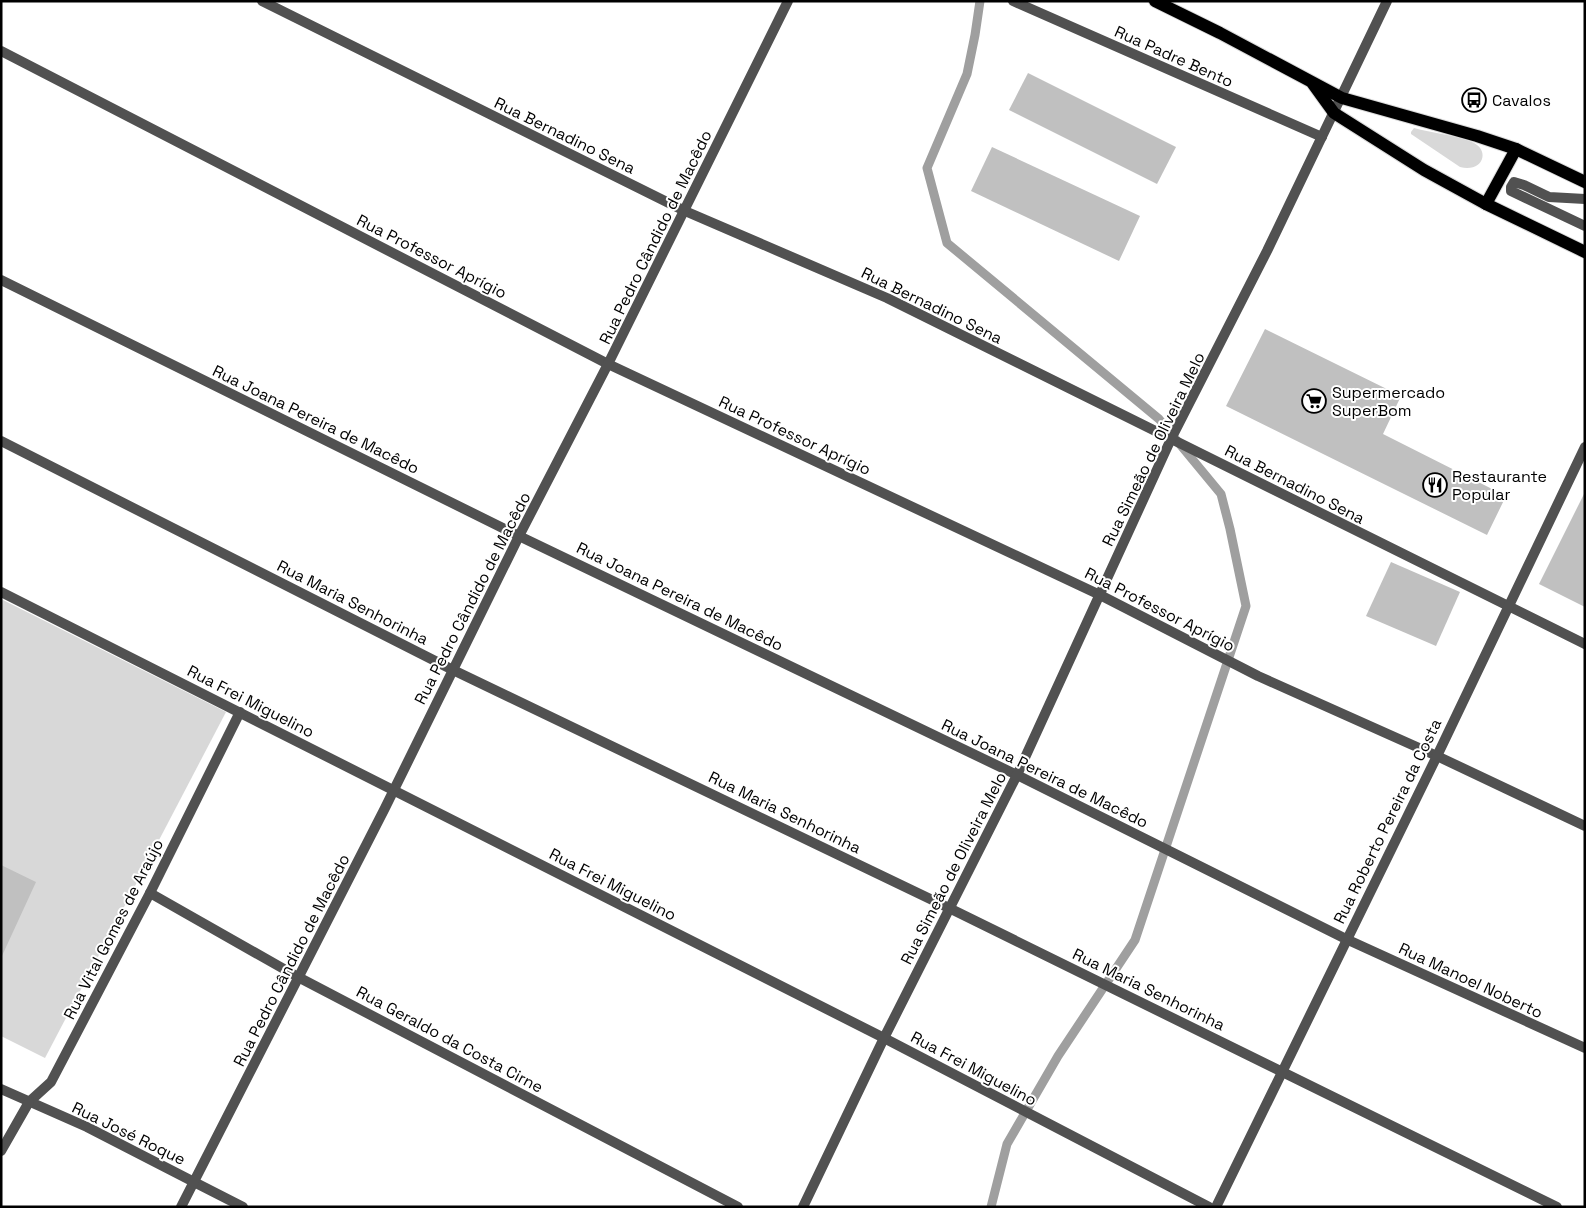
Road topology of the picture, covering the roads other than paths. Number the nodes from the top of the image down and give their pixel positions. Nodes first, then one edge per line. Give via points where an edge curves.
1 (262, 1) edge
2 (788, 1) edge
3 (1014, 1) edge
4 (1155, 1) edge
5 (1386, 1) edge
6 (1, 51) edge
7 (1312, 82) junction
8 (1342, 98) junction
9 (1334, 113) junction
10 (1322, 137) junction
11 (1516, 149) junction
12 (1585, 182) edge
13 (1585, 199) edge
14 (1486, 204) junction
15 (685, 211) junction
16 (1585, 226) edge
17 (1585, 252) edge
18 (1, 280) edge
19 (608, 364) junction
20 (1171, 439) junction
21 (1, 440) edge
22 (1585, 448) edge
23 (519, 536) junction
24 (1, 592) edge
25 (1100, 595) junction
26 (1508, 607) junction
27 (1585, 644) edge
28 (453, 670) junction
29 (240, 712) junction
30 (1437, 756) junction
31 (1017, 775) junction
32 (393, 790) junction
33 (1585, 826) edge
34 (150, 893) junction
35 (949, 908) junction
36 (1346, 939) junction
37 (298, 977) junction
38 (884, 1038) junction
39 (1585, 1048) edge
40 (1282, 1072) junction
41 (1, 1088) edge
42 (29, 1102) junction
43 (1, 1151) edge
44 (194, 1182) junction
45 (181, 1207) edge
46 (243, 1207) edge
47 (738, 1207) edge
48 (803, 1207) edge
49 (1209, 1207) edge
50 (1216, 1207) edge
51 (1557, 1207) edge

1 - 15 street, Rua Bernadino Sena
2 - 15 street, Rua Pedro Cândido de Macêdo
3 - 10 street, Rua Padre Bento
4 - 7 main road
5 - 8 street, Rua Simeão de Oliveira Melo
6 - 19 street, Rua Professor Aprígio
7 - 8 main road
7 - 9 main road
8 - 9 street, Rua Simeão de Oliveira Melo
8 - 11 main road
9 - 10 street, Rua Simeão de Oliveira Melo
9 - 14 main road via 1424,170
10 - 20 street, Rua Simeão de Oliveira Melo
11 - 12 main road
11 - 14 main road
13 - 16 street via 1549,197 1521,183 1514,182 1511,187 1511,191
14 - 17 main road
15 - 19 street, Rua Pedro Cândido de Macêdo
15 - 20 street, Rua Bernadino Sena via 887,298
18 - 23 street, Rua Joana Pereira de Macêdo
19 - 23 street, Rua Pedro Cândido de Macêdo
19 - 25 street, Rua Professor Aprígio
20 - 25 street, Rua Simeão de Oliveira Melo
20 - 26 street, Rua Bernadino Sena
21 - 28 street, Rua Maria Senhorinha
22 - 26 street, Rua Roberto Pereira da Costa
23 - 28 street, Rua Pedro Cândido de Macêdo
23 - 31 street, Rua Joana Pereira de Macêdo
24 - 29 street, Rua Frei Miguelino
25 - 30 street, Rua Professor Aprígio via 1258,676
25 - 31 street, Rua Simeão de Oliveira Melo
26 - 27 street, Rua Bernadino Sena
26 - 30 street, Rua Roberto Pereira da Costa
28 - 32 street, Rua Pedro Cândido de Macêdo
28 - 35 street, Rua Maria Senhorinha
29 - 32 street, Rua Frei Miguelino
29 - 34 street, Rua Vital Gomes de Araújo
30 - 33 street, Rua Professor Aprígio
30 - 36 street, Rua Roberto Pereira da Costa
31 - 35 street, Rua Simeão de Oliveira Melo
31 - 36 street, Rua Joana Pereira de Macêdo
32 - 37 street, Rua Pedro Cândido de Macêdo
32 - 38 street, Rua Frei Miguelino
34 - 37 street, Rua Geraldo da Costa Cirne
34 - 42 street, Rua Vital Gomes de Araújo via 51,1082
35 - 38 street, Rua Simeão de Oliveira Melo
35 - 40 street, Rua Maria Senhorinha
36 - 39 street, Rua Manoel Noberto
36 - 40 street, Rua Roberto Pereira da Costa
37 - 44 street, Rua Pedro Cândido de Macêdo
37 - 47 street, Rua Geraldo da Costa Cirne
38 - 48 street, Rua Simeão de Oliveira Melo
38 - 49 street, Rua Frei Miguelino
40 - 50 street, Rua Roberto Pereira da Costa
40 - 51 street, Rua Maria Senhorinha
41 - 42 street, Rua José Roque
42 - 43 street, Rua Vital Gomes de Araújo
42 - 44 street, Rua José Roque
44 - 45 street, Rua Pedro Cândido de Macêdo
44 - 46 street, Rua José Roque

